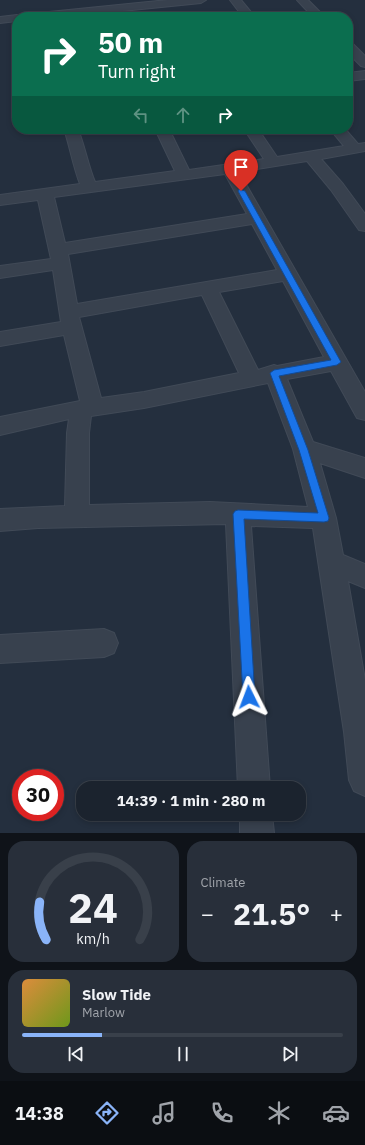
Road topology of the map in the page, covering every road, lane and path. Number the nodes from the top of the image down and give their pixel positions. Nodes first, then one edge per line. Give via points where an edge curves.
1 (201, 0) edge
2 (235, 0) edge
3 (302, 0) edge
4 (185, 1) edge
5 (125, 12) edge
6 (245, 12) edge
7 (314, 12) edge
8 (12, 19) edge
9 (0, 20) edge
10 (353, 51) edge
11 (363, 59) edge
12 (365, 75) edge
13 (353, 76) edge
14 (72, 134) edge
15 (164, 134) edge
16 (254, 134) edge
17 (343, 134) edge
18 (360, 148) edge
19 (310, 156) junction
20 (273, 162) junction
21 (229, 168) junction
22 (184, 174) junction
23 (89, 187) junction
24 (46, 193) junction
25 (0, 200) edge
26 (360, 211) edge
27 (256, 218) junction
28 (365, 226) edge
29 (59, 257) junction
30 (0, 272) edge
31 (288, 274) junction
32 (208, 288) junction
33 (70, 319) junction
34 (0, 339) edge
35 (337, 362) junction
36 (263, 376) junction
37 (87, 408) junction
38 (365, 412) edge
39 (0, 426) edge
40 (304, 450) junction
41 (365, 468) edge
42 (238, 514) junction
43 (77, 516) junction
44 (324, 518) junction
45 (0, 520) edge
46 (332, 563) junction
47 (365, 576) edge
48 (104, 643) dead end
49 (0, 649) edge
50 (362, 733) edge
51 (365, 780) edge
52 (254, 781) edge
53 (256, 821) edge
54 (257, 833) edge

1 - 4 street
2 - 6 street
3 - 7 street
4 - 5 street via 172,8
8 - 9 street
10 - 11 street
12 - 13 street
14 - 23 street via 80,166
15 - 22 street
16 - 20 street
17 - 18 street
18 - 19 street
19 - 20 street
19 - 26 street
20 - 21 street
21 - 22 street
21 - 27 street
22 - 23 street
23 - 24 street
24 - 25 street
24 - 29 street
26 - 28 street
27 - 29 street
27 - 31 street
29 - 30 street
29 - 33 street
31 - 32 street
31 - 35 street
32 - 33 street
32 - 36 street
33 - 34 street
33 - 37 street
35 - 36 street
35 - 38 street
36 - 37 street via 144,400
36 - 40 street
37 - 39 street
37 - 43 street via 78,433
40 - 41 street
40 - 44 street
42 - 43 street
42 - 44 street
42 - 52 street
43 - 45 street
44 - 46 street
46 - 47 street
46 - 50 street
48 - 49 street
50 - 51 street
53 - 54 street

